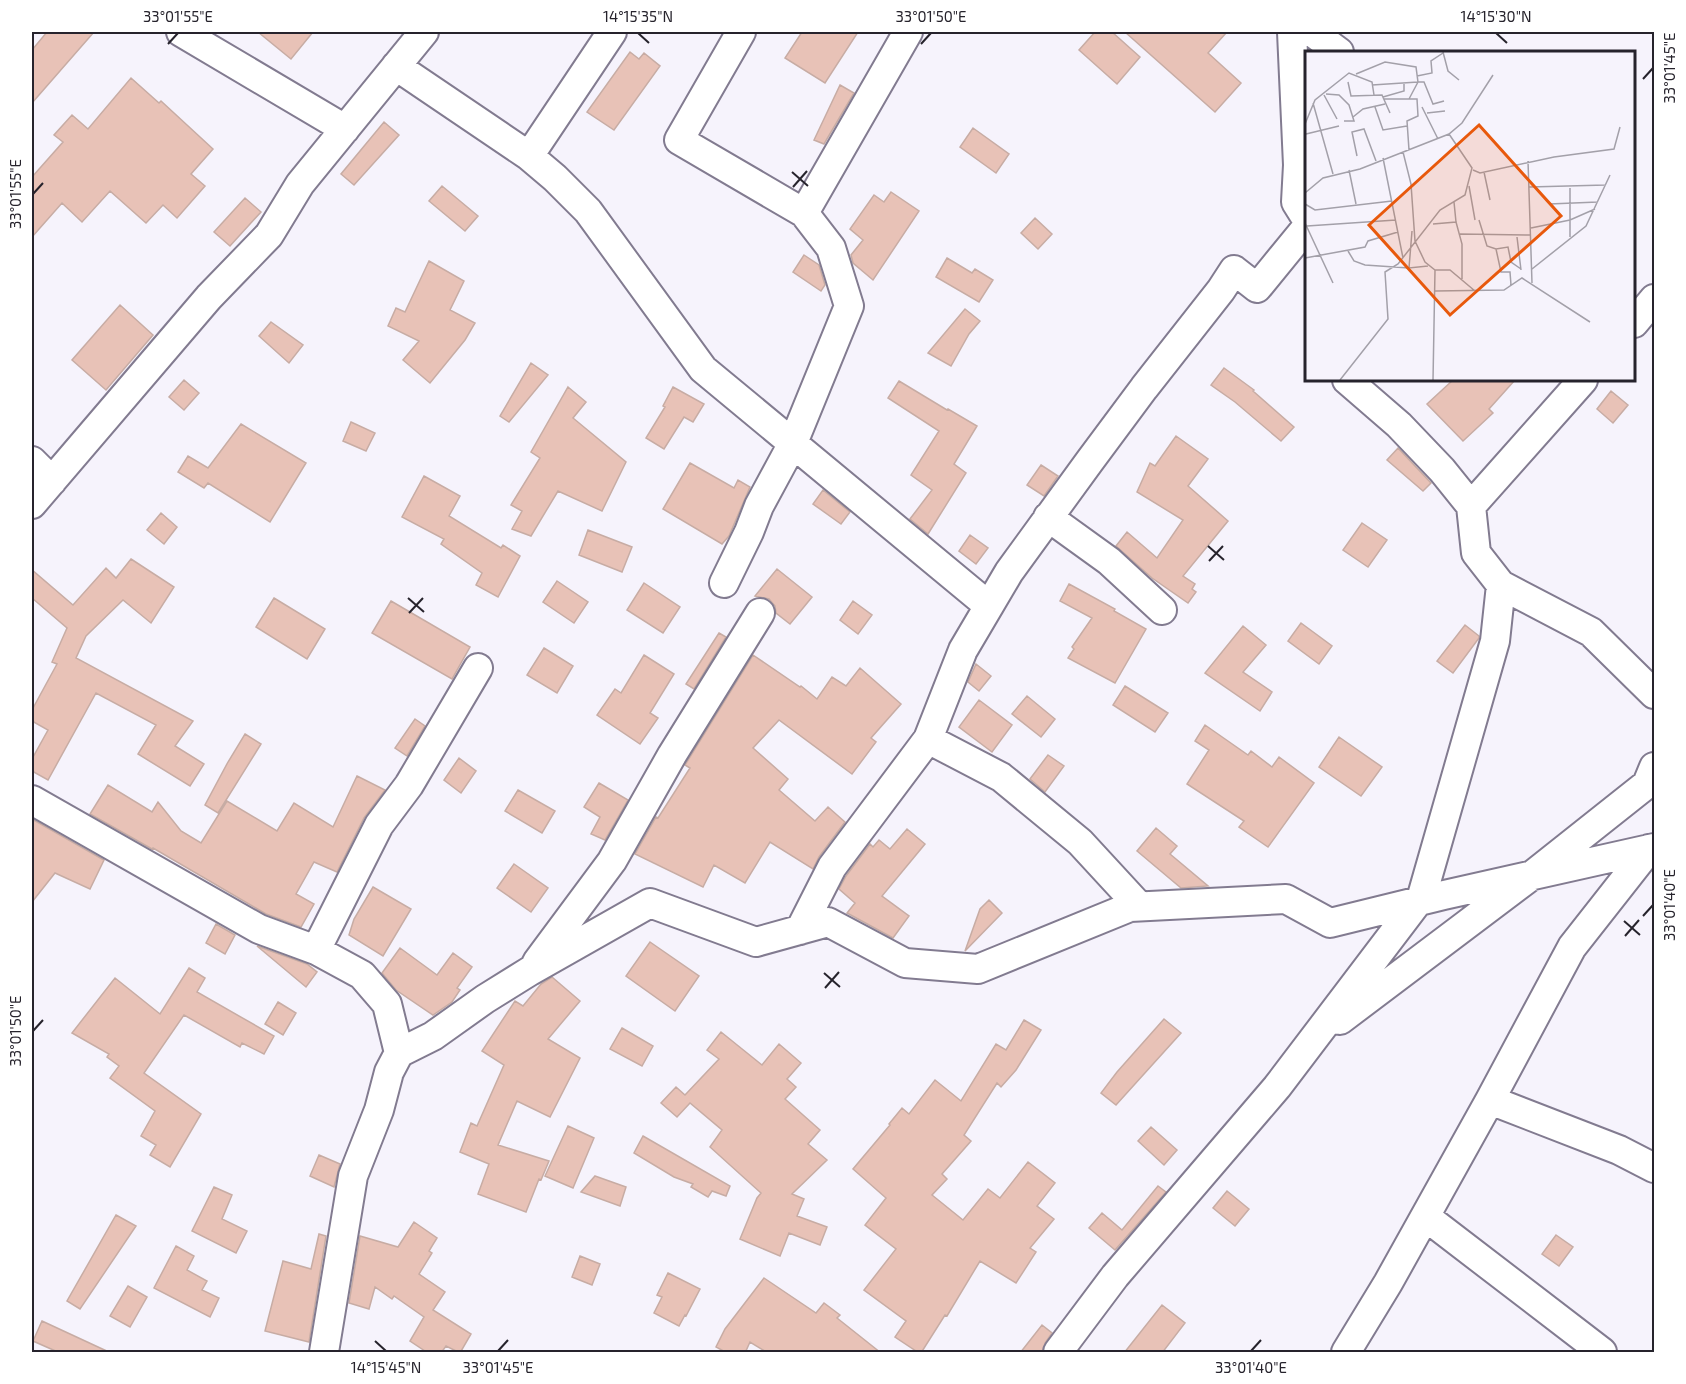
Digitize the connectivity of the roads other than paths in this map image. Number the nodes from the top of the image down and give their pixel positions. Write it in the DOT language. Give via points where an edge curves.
graph roads {
  1 [pos="182,32"];
  2 [pos="424,32"];
  3 [pos="612,32"];
  4 [pos="741,32"];
  5 [pos="908,32"];
  6 [pos="1292,32"];
  7 [pos="1312,32"];
  8 [pos="1338,51"];
  9 [pos="396,66"];
  10 [pos="345,129"];
  11 [pos="529,156"];
  12 [pos="804,213"];
  13 [pos="1305,216"];
  14 [pos="1305,229"];
  15 [pos="1654,299"];
  16 [pos="1635,322"];
  17 [pos="1348,381"];
  18 [pos="1582,381"];
  19 [pos="793,443"];
  20 [pos="32,461"];
  21 [pos="52,481"];
  22 [pos="32,504"];
  23 [pos="1471,506"];
  24 [pos="1048,517"];
  25 [pos="724,583"];
  26 [pos="1500,585"];
  27 [pos="989,606"];
  28 [pos="1162,610"];
  29 [pos="760,613"];
  30 [pos="478,668"];
  31 [pos="1654,694"];
  32 [pos="928,739"];
  33 [pos="1654,767"];
  34 [pos="32,801"];
  35 [pos="1652,848"];
  36 [pos="1531,876"];
  37 [pos="1418,901"];
  38 [pos="1139,906"];
  39 [pos="800,930"];
  40 [pos="316,950"];
  41 [pos="530,971"];
  42 [pos="1312,1040"];
  43 [pos="399,1053"];
  44 [pos="1490,1100"];
  45 [pos="1654,1168"];
  46 [pos="1425,1217"];
  47 [pos="324,1353"];
  48 [pos="1058,1353"];
  49 [pos="1346,1353"];
  50 [pos="1602,1353"];
  1 -- 10 [label="street"];
  2 -- 9 [label="street"];
  3 -- 11 [label="street"];
  4 -- 12 [label="street" via="679,140"];
  5 -- 12 [label="street"];
  6 -- 13 [label="street" via="1296,202"];
  7 -- 8 [label="street"];
  9 -- 10 [label="street"];
  9 -- 11 [label="street"];
  10 -- 21 [label="street" via="300,184 268,235 209,297"];
  11 -- 19 [label="street" via="588,211 703,369"];
  12 -- 19 [label="street" via="831,248 849,306"];
  14 -- 24 [label="street" via="1257,288 1234,270"];
  15 -- 16 [label="street"];
  17 -- 23 [label="street" via="1399,425"];
  18 -- 23 [label="street"];
  19 -- 25 [label="street"];
  19 -- 27 [label="street"];
  20 -- 21 [label="street"];
  21 -- 22 [label="street"];
  23 -- 26 [label="street" via="1476,553"];
  24 -- 27 [label="street"];
  24 -- 28 [label="street" via="1109,561"];
  26 -- 31 [label="street" via="1591,632"];
  26 -- 37 [label="street" via="1495,641"];
  27 -- 32 [label="street" via="963,650"];
  29 -- 41 [label="street" via="612,861"];
  30 -- 40 [label="street" via="409,785 379,825"];
  32 -- 38 [label="street" via="1001,777 1080,842"];
  32 -- 39 [label="street" via="832,867"];
  33 -- 36 [label="street" via="1647,783"];
  34 -- 40 [label="street" via="259,929"];
  35 -- 36 [label="street"];
  35 -- 44 [label="street" via="1572,947"];
  36 -- 37 [label="street"];
  36 -- 42 [label="street"];
  37 -- 38 [label="street" via="1330,923 1286,899"];
  37 -- 42 [label="street"];
  38 -- 39 [label="street" via="978,969 905,963 828,922"];
  39 -- 41 [label="street" via="756,942 650,903"];
  40 -- 43 [label="street" via="362,975 387,1004"];
  41 -- 43 [label="street" via="433,1036"];
  42 -- 48 [label="street" via="1277,1087 1115,1276"];
  43 -- 47 [label="street" via="353,1176"];
  44 -- 45 [label="street" via="1619,1150"];
  44 -- 46 [label="street"];
  46 -- 49 [label="street"];
  46 -- 50 [label="street"];
}
